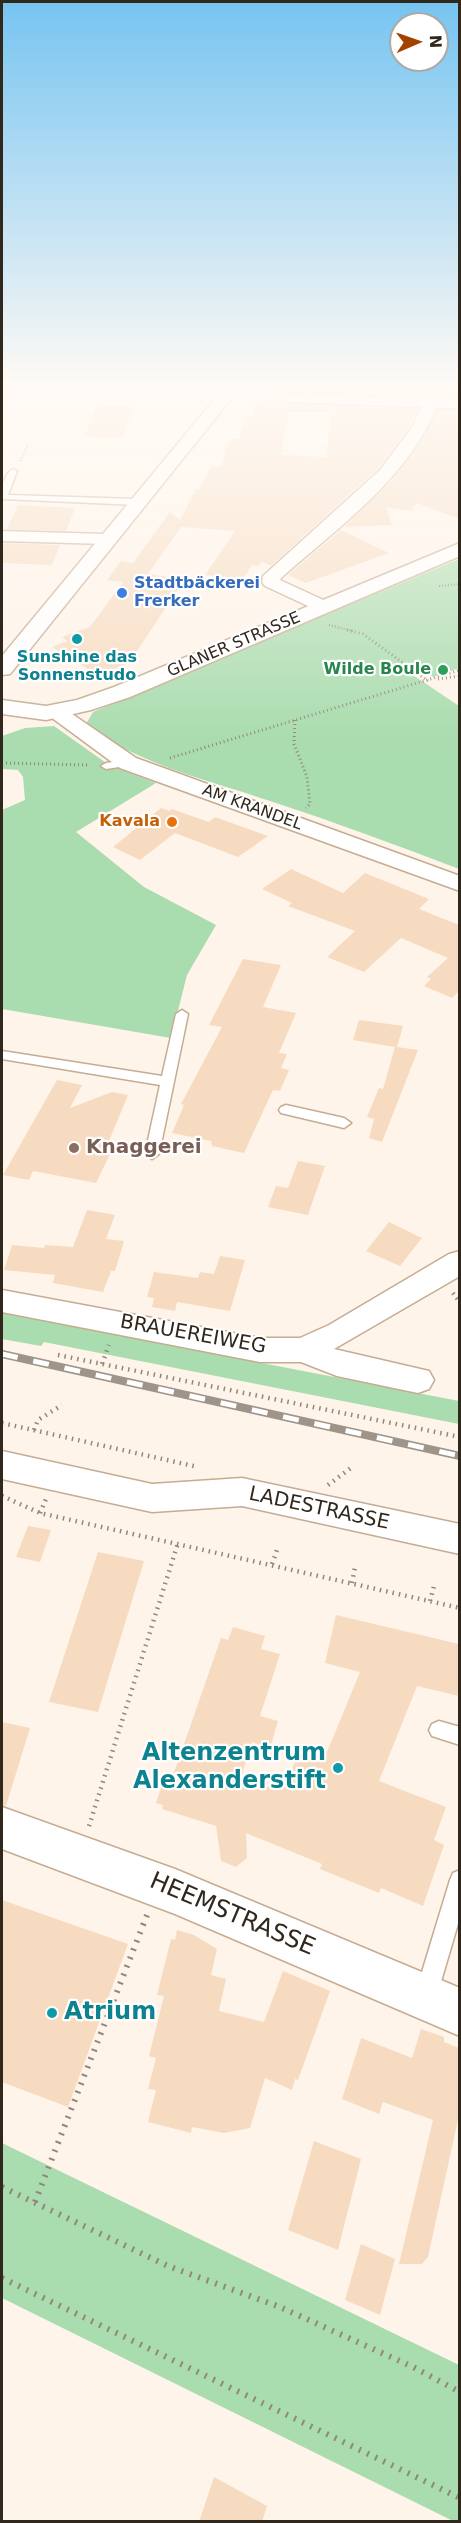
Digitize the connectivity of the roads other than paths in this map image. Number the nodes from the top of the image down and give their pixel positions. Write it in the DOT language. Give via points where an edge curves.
graph roads {
  1 [pos="133,507"];
  2 [pos="350,507"];
  3 [pos="2,536"];
  4 [pos="106,539"];
  5 [pos="459,549"];
  6 [pos="315,610"];
  7 [pos="2,669"];
  8 [pos="2,707"];
  9 [pos="51,712"];
  10 [pos="2,727"];
  11 [pos="459,884"];
  12 [pos="182,1014"];
  13 [pos="2,1055"];
  14 [pos="169,1082"];
  15 [pos="286,1110"];
  16 [pos="344,1123"];
  17 [pos="152,1154"];
  18 [pos="459,1262"];
  19 [pos="2,1301"];
  20 [pos="304,1350"];
  21 [pos="418,1380"];
  22 [pos="2,1465"];
  23 [pos="459,1539"];
  24 [pos="439,1730"];
  25 [pos="459,1737"];
  26 [pos="2,1828"];
  27 [pos="459,1880"];
  28 [pos="442,2004"];
  1 -- 4 [label="street"];
  2 -- 6 [label="street" via="272,576 271,582"];
  3 -- 4 [label="street"];
  4 -- 7 [label="street"];
  5 -- 6 [label="street, GLANER STRASSE"];
  6 -- 9 [label="street, GLANER STRASSE" via="122,692"];
  8 -- 9 [label="street, GLANER STRASSE"];
  9 -- 10 [label="street"];
  9 -- 11 [label="street, AM KRANDEL" via="117,765 294,823"];
  12 -- 14 [label="lane"];
  13 -- 14 [label="lane"];
  14 -- 17 [label="lane"];
  15 -- 16 [label="lane"];
  18 -- 20 [label="street"];
  19 -- 20 [label="street, BRAUEREIWEG" via="260,1350"];
  20 -- 21 [label="street, BRAUEREIWEG" via="337,1364"];
  22 -- 23 [label="street, LADESTRASSE" via="152,1498 242,1492"];
  24 -- 25 [label="lane"];
  26 -- 28 [label="street, HEEMSTRASSE" via="159,1884"];
  27 -- 28 [label="lane"];
}
